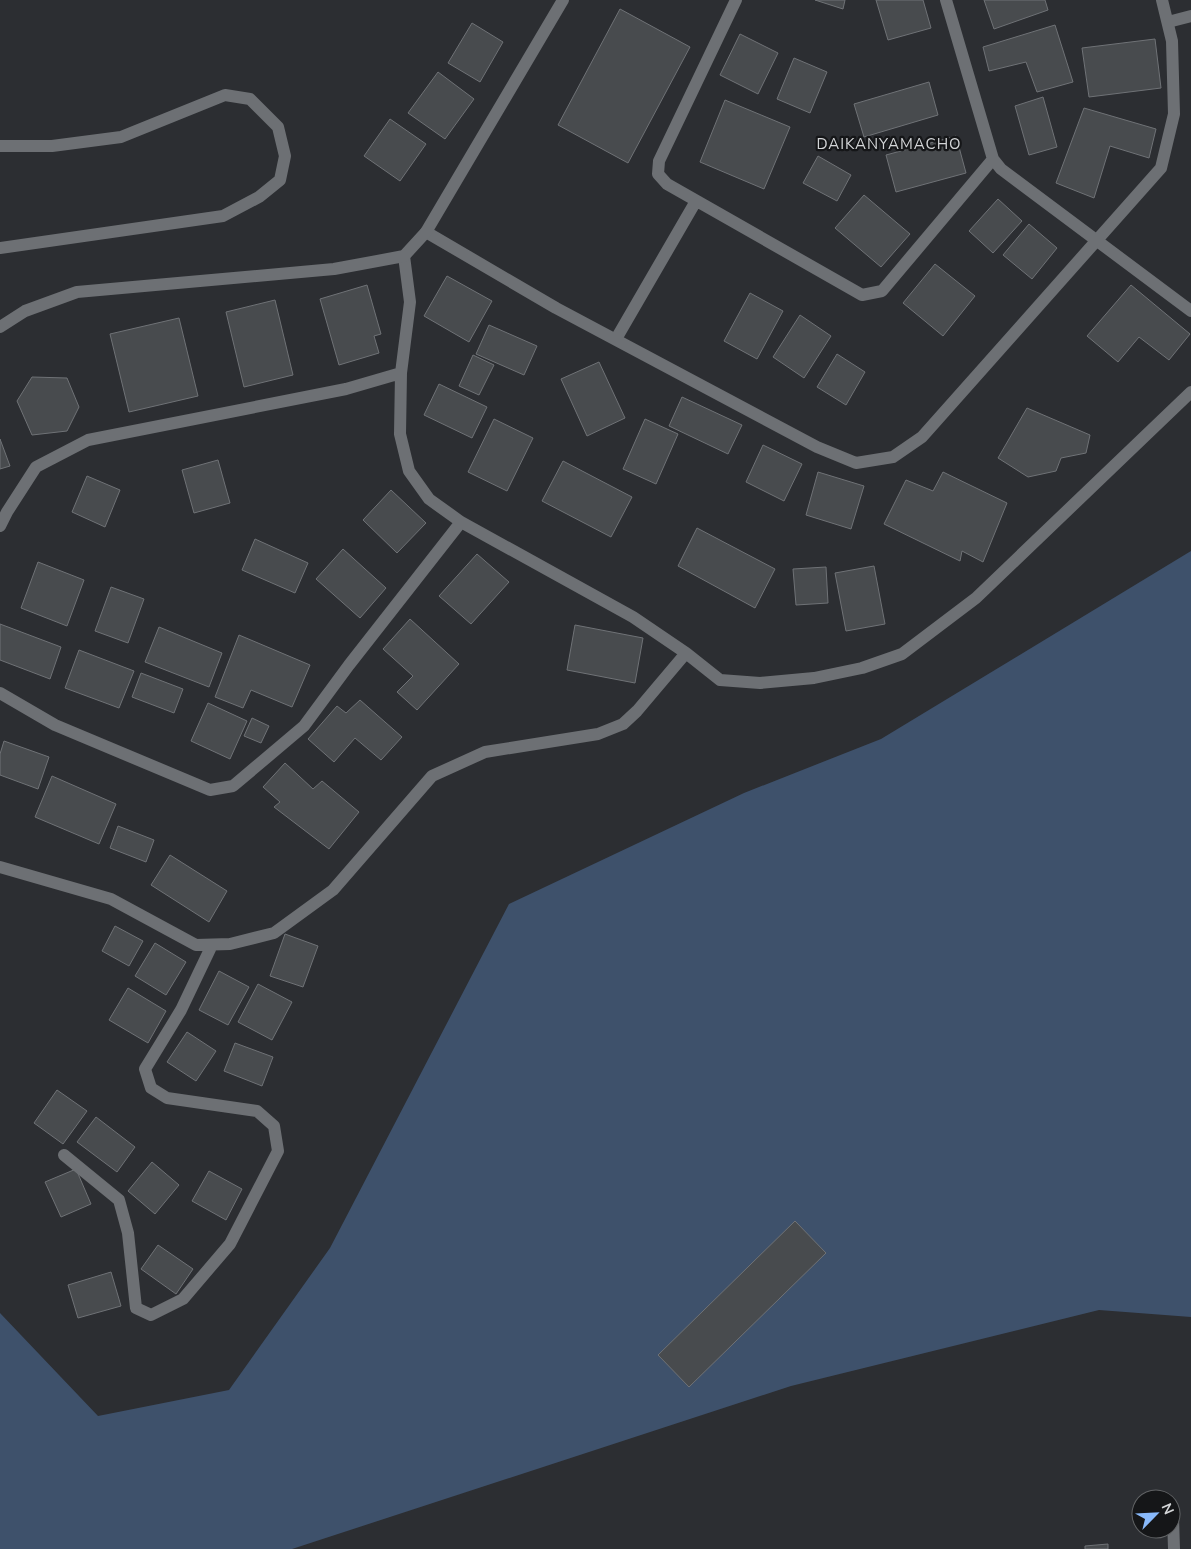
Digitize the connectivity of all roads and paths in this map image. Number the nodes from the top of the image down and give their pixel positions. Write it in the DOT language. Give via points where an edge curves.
graph roads {
  1 [pos="563,0"];
  2 [pos="736,0"];
  3 [pos="946,0"];
  4 [pos="1162,0"];
  5 [pos="1191,16"];
  6 [pos="1168,22"];
  7 [pos="0,146"];
  8 [pos="993,159"];
  9 [pos="696,201"];
  10 [pos="426,232"];
  11 [pos="1096,241"];
  12 [pos="0,248"];
  13 [pos="404,256"];
  14 [pos="1191,311"];
  15 [pos="0,327"];
  16 [pos="616,340"];
  17 [pos="402,373"];
  18 [pos="1191,392"];
  19 [pos="461,522"];
  20 [pos="0,526"];
  21 [pos="686,653"];
  22 [pos="0,693"];
  23 [pos="0,867"];
  24 [pos="212,945"];
  25 [pos="64,1155"];
  1 -- 10 [label="street"];
  2 -- 9 [label="street" via="659,161 658,174"];
  3 -- 8 [label="street"];
  4 -- 6 [label="street"];
  5 -- 6 [label="street"];
  6 -- 11 [label="street" via="1172,41 1174,114 1161,168"];
  7 -- 12 [label="street" via="52,146 121,137 225,95 250,99 278,126 285,156 280,180 259,197 223,216"];
  8 -- 9 [label="street" via="882,291 862,295"];
  8 -- 11 [label="street"];
  9 -- 16 [label="street"];
  10 -- 13 [label="street"];
  10 -- 16 [label="street"];
  11 -- 14 [label="street"];
  11 -- 16 [label="street" via="922,437 893,457 856,463 817,447"];
  13 -- 15 [label="street" via="334,269 77,292 25,311"];
  13 -- 17 [label="street" via="410,302"];
  17 -- 19 [label="street" via="400,434 409,471 429,499"];
  17 -- 20 [label="street" via="346,389 88,440 36,467"];
  18 -- 21 [label="street" via="976,598 902,654 862,668 814,678 760,683 720,680"];
  19 -- 21 [label="street" via="633,617"];
  19 -- 22 [label="street" via="304,726 233,786 210,790 55,725"];
  21 -- 24 [label="street" via="623,724 598,734 485,752 432,776 333,890 274,933"];
  23 -- 24 [label="street" via="111,899 196,945"];
  24 -- 25 [label="street" via="181,1010 145,1069 151,1088 167,1098 257,1111 274,1126 278,1151 230,1244 184,1299 151,1315 136,1308 128,1233 119,1200"];
}
